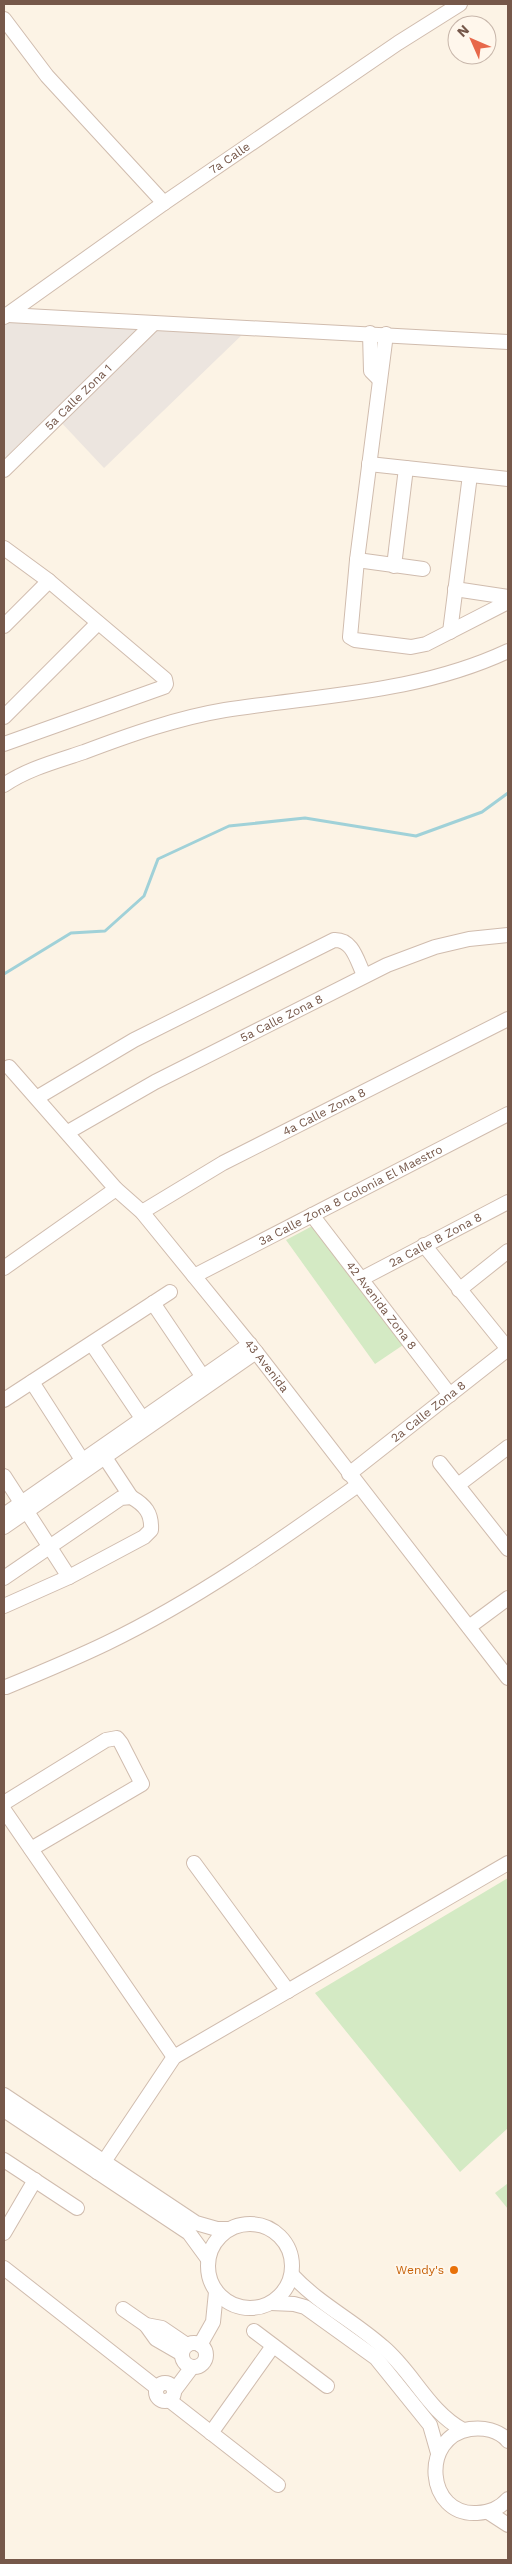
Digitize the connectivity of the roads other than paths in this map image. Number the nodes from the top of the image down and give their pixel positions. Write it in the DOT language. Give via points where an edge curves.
graph roads {
  1 [pos="460,4"];
  2 [pos="4,18"];
  3 [pos="164,203"];
  4 [pos="6,316"];
  5 [pos="153,324"];
  6 [pos="370,333"];
  7 [pos="386,334"];
  8 [pos="508,342"];
  9 [pos="380,380"];
  10 [pos="369,464"];
  11 [pos="406,468"];
  12 [pos="4,470"];
  13 [pos="470,475"];
  14 [pos="508,479"];
  15 [pos="4,548"];
  16 [pos="357,560"];
  17 [pos="394,566"];
  18 [pos="423,569"];
  19 [pos="49,581"];
  20 [pos="455,589"];
  21 [pos="508,597"];
  22 [pos="508,602"];
  23 [pos="98,623"];
  24 [pos="4,626"];
  25 [pos="450,632"];
  26 [pos="508,651"];
  27 [pos="4,717"];
  28 [pos="4,744"];
  29 [pos="4,785"];
  30 [pos="508,935"];
  31 [pos="364,975"];
  32 [pos="508,1019"];
  33 [pos="9,1067"];
  34 [pos="38,1097"];
  35 [pos="508,1114"];
  36 [pos="68,1132"];
  37 [pos="116,1189"];
  38 [pos="508,1202"];
  39 [pos="142,1212"];
  40 [pos="312,1215"];
  41 [pos="424,1245"];
  42 [pos="508,1251"];
  43 [pos="4,1268"];
  44 [pos="194,1276"];
  45 [pos="361,1279"];
  46 [pos="459,1290"];
  47 [pos="170,1292"];
  48 [pos="153,1303"];
  49 [pos="92,1344"];
  50 [pos="253,1348"];
  51 [pos="508,1349"];
  52 [pos="206,1381"];
  53 [pos="32,1382"];
  54 [pos="450,1395"];
  55 [pos="4,1400"];
  56 [pos="144,1422"];
  57 [pos="508,1447"];
  58 [pos="104,1456"];
  59 [pos="440,1463"];
  60 [pos="85,1464"];
  61 [pos="4,1476"];
  62 [pos="354,1480"];
  63 [pos="458,1485"];
  64 [pos="131,1498"];
  65 [pos="23,1506"];
  66 [pos="4,1515"];
  67 [pos="4,1527"];
  68 [pos="50,1547"];
  69 [pos="508,1549"];
  70 [pos="69,1577"];
  71 [pos="4,1578"];
  72 [pos="508,1598"];
  73 [pos="4,1606"];
  74 [pos="469,1627"];
  75 [pos="508,1678"];
  76 [pos="6,1687"];
  77 [pos="4,1803"];
  78 [pos="4,1810"];
  79 [pos="31,1849"];
  80 [pos="508,1862"];
  81 [pos="194,1863"];
  82 [pos="288,1991"];
  83 [pos="174,2057"];
  84 [pos="4,2095"];
  85 [pos="4,2110"];
  86 [pos="4,2160"];
  87 [pos="100,2166"];
  88 [pos="35,2180"];
  89 [pos="77,2208"];
  90 [pos="228,2229"];
  91 [pos="4,2233"];
  92 [pos="208,2260"];
  93 [pos="4,2268"];
  94 [pos="292,2275"];
  95 [pos="216,2292"];
  96 [pos="271,2304"];
  97 [pos="239,2308"];
  98 [pos="122,2309"];
  99 [pos="213,2322"];
  100 [pos="254,2332"];
  101 [pos="273,2346"];
  102 [pos="189,2355"];
  103 [pos="327,2386"];
  104 [pos="167,2390"];
  105 [pos="463,2430"];
  106 [pos="211,2433"];
  107 [pos="508,2441"];
  108 [pos="438,2453"];
  109 [pos="278,2484"];
  110 [pos="508,2500"];
  111 [pos="488,2512"];
  112 [pos="508,2525"];
  1 -- 3 [label="street, 7a Calle"];
  2 -- 3 [label="street" via="47,76"];
  3 -- 4 [label="street, 7a Calle"];
  4 -- 5 [label="street"];
  5 -- 6 [label="street"];
  5 -- 12 [label="street, 5a Calle Zona 1"];
  6 -- 7 [label="street"];
  6 -- 9 [label="street" via="371,371"];
  7 -- 8 [label="street"];
  7 -- 9 [label="street"];
  9 -- 10 [label="street"];
  10 -- 11 [label="street"];
  10 -- 16 [label="street"];
  11 -- 13 [label="street"];
  11 -- 17 [label="street"];
  13 -- 14 [label="street"];
  13 -- 20 [label="street"];
  15 -- 19 [label="street"];
  16 -- 17 [label="street"];
  16 -- 25 [label="street" via="350,637 411,647 426,644"];
  17 -- 18 [label="street"];
  19 -- 23 [label="street"];
  19 -- 24 [label="street"];
  20 -- 21 [label="street"];
  20 -- 25 [label="street"];
  22 -- 25 [label="street"];
  23 -- 27 [label="street"];
  23 -- 28 [label="street" via="166,679 166,684"];
  26 -- 29 [label="street" via="465,670 384,689 196,716 114,741 34,770"];
  30 -- 31 [label="street, 5a Calle Zona 8" via="435,946"];
  31 -- 34 [label="street" via="352,948 343,941 334,940 134,1040"];
  31 -- 36 [label="street, 5a Calle Zona 8" via="155,1082"];
  32 -- 39 [label="street, 4a Calle Zona 8" via="223,1163"];
  33 -- 34 [label="street, 43 Avenida"];
  34 -- 36 [label="street, 43 Avenida"];
  35 -- 40 [label="street, 3a Calle Zona 8 Colonia El Maestro"];
  36 -- 37 [label="street, 43 Avenida"];
  37 -- 39 [label="street, 43 Avenida"];
  37 -- 43 [label="street"];
  38 -- 41 [label="street, 2a Calle B Zona 8"];
  39 -- 44 [label="street, 43 Avenida"];
  40 -- 44 [label="street, 3a Calle Zona 8 Colonia El Maestro"];
  40 -- 45 [label="street, 42 Avenida Zona 8"];
  41 -- 45 [label="street, 2a Calle B Zona 8"];
  41 -- 46 [label="street"];
  42 -- 46 [label="street"];
  44 -- 50 [label="street, 43 Avenida"];
  45 -- 54 [label="street, 42 Avenida Zona 8"];
  46 -- 51 [label="street"];
  47 -- 48 [label="street"];
  48 -- 49 [label="street"];
  48 -- 52 [label="street"];
  49 -- 53 [label="street"];
  49 -- 56 [label="street"];
  50 -- 52 [label="street"];
  50 -- 62 [label="street, 43 Avenida"];
  51 -- 54 [label="street, 2a Calle Zona 8"];
  52 -- 56 [label="street"];
  53 -- 55 [label="street"];
  53 -- 60 [label="street"];
  54 -- 62 [label="street, 2a Calle Zona 8"];
  56 -- 58 [label="street"];
  56 -- 60 [label="street"];
  57 -- 63 [label="street"];
  58 -- 60 [label="street"];
  58 -- 64 [label="street"];
  59 -- 63 [label="street"];
  60 -- 65 [label="street"];
  61 -- 65 [label="street"];
  62 -- 74 [label="street, 43 Avenida"];
  62 -- 76 [label="street, 2a Calle Zona 8" via="250,1559 156,1617 108,1643"];
  63 -- 69 [label="street"];
  64 -- 68 [label="street" via="121,1498"];
  64 -- 70 [label="street" via="149,1512 151,1530 144,1537"];
  65 -- 66 [label="street"];
  65 -- 67 [label="street"];
  65 -- 68 [label="street"];
  68 -- 70 [label="street"];
  68 -- 71 [label="street"];
  70 -- 73 [label="street"];
  72 -- 74 [label="street"];
  74 -- 75 [label="street, 43 Avenida"];
  77 -- 79 [label="street" via="106,1740 117,1738 121,1744 142,1784"];
  78 -- 79 [label="street"];
  79 -- 83 [label="street"];
  80 -- 82 [label="street"];
  81 -- 82 [label="street"];
  82 -- 83 [label="street"];
  83 -- 87 [label="street"];
  84 -- 87 [label="street"];
  85 -- 87 [label="street"];
  86 -- 88 [label="street"];
  87 -- 90 [label="street" via="196,2223"];
  87 -- 92 [label="street" via="189,2233"];
  88 -- 89 [label="street"];
  88 -- 91 [label="street"];
  90 -- 92 [label="street" via="215,2242"];
  90 -- 94 [label="street" via="260,2224 276,2231 287,2243 293,2259"];
  92 -- 95 [label="street" via="208,2276"];
  93 -- 104 [label="street"];
  94 -- 96 [label="street" via="285,2292"];
  94 -- 105 [label="street" via="306,2290 385,2348 440,2414"];
  95 -- 97 [label="street"];
  95 -- 99 [label="street"];
  96 -- 97 [label="street" via="256,2309"];
  96 -- 108 [label="street" via="294,2304 305,2308 376,2358 430,2425"];
  97 -- 99 [label="street"];
  98 -- 102 [label="street" via="146,2325 156,2339"];
  99 -- 102 [label="street"];
  100 -- 101 [label="street"];
  101 -- 103 [label="street"];
  101 -- 106 [label="street"];
  102 -- 104 [label="street"];
  104 -- 106 [label="street"];
  105 -- 107 [label="street" via="493,2430"];
  105 -- 108 [label="street" via="444,2443"];
  106 -- 109 [label="street"];
  108 -- 111 [label="street" via="434,2477 444,2499 470,2514"];
  110 -- 111 [label="street"];
  111 -- 112 [label="street"];
}
